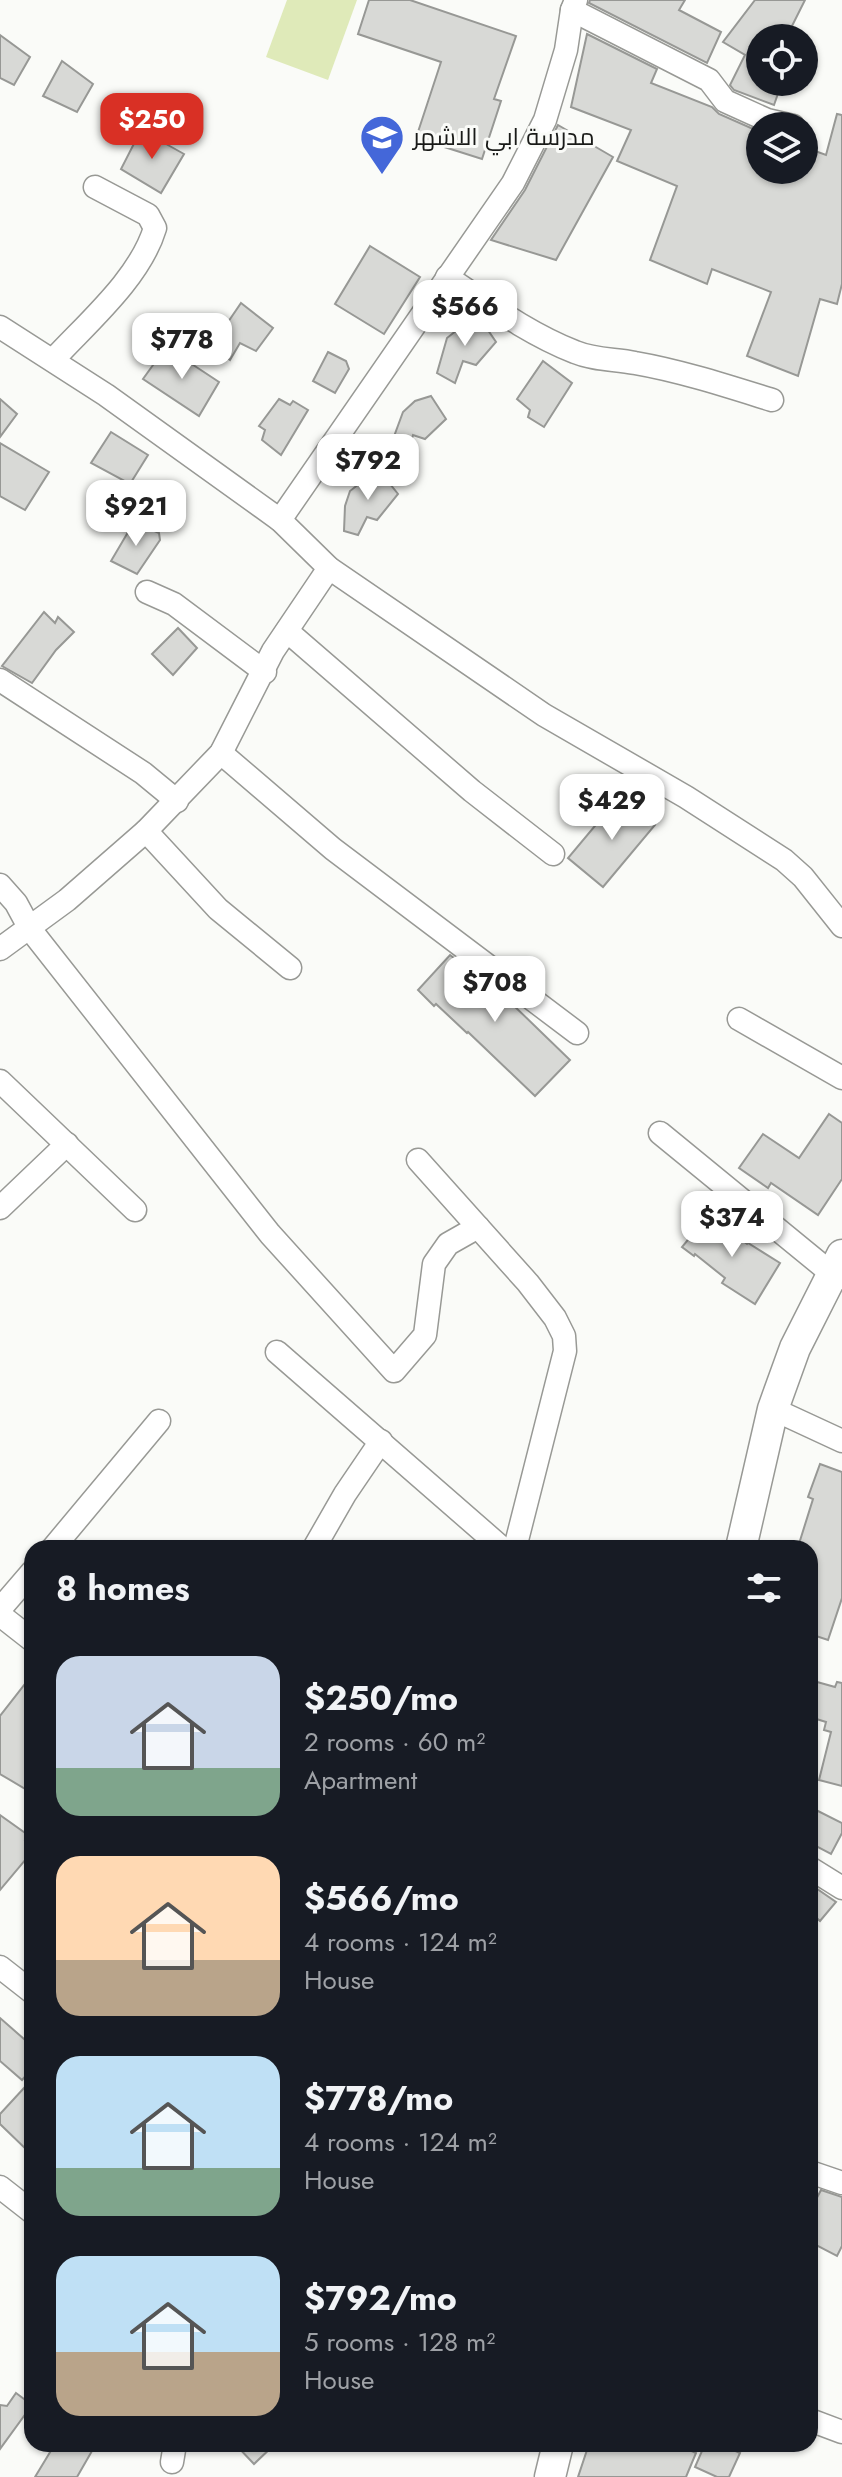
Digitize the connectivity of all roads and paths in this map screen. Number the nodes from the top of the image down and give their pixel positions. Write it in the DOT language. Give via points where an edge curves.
graph roads {
  1 [pos="574,5"];
  2 [pos="749,112"];
  3 [pos="95,187"];
  4 [pos="447,277"];
  5 [pos="0,327"];
  6 [pos="53,360"];
  7 [pos="772,400"];
  8 [pos="280,520"];
  9 [pos="329,568"];
  10 [pos="147,592"];
  11 [pos="287,631"];
  12 [pos="265,672"];
  13 [pos="0,680"];
  14 [pos="221,753"];
  15 [pos="177,801"];
  16 [pos="146,831"];
  17 [pos="553,854"];
  18 [pos="0,885"];
  19 [pos="842,926"];
  20 [pos="30,929"];
  21 [pos="0,949"];
  22 [pos="290,968"];
  23 [pos="739,1019"];
  24 [pos="577,1033"];
  25 [pos="842,1078"];
  26 [pos="0,1081"];
  27 [pos="660,1133"];
  28 [pos="67,1144"];
  29 [pos="418,1160"];
  30 [pos="0,1208"];
  31 [pos="135,1210"];
  32 [pos="478,1227"];
  33 [pos="838,1269"];
  34 [pos="277,1352"];
  35 [pos="773,1409"];
  36 [pos="159,1421"];
  37 [pos="381,1441"];
  38 [pos="842,1441"];
  39 [pos="60,1540"];
  40 [pos="319,1540"];
  41 [pos="493,1540"];
  42 [pos="517,1540"];
  43 [pos="743,1540"];
  44 [pos="24,1581"];
  45 [pos="0,1609"];
  46 [pos="0,1615"];
  47 [pos="24,1634"];
  48 [pos="818,1871"];
  49 [pos="841,1881"];
  50 [pos="0,1967"];
  51 [pos="24,1986"];
  52 [pos="818,2175"];
  53 [pos="842,2183"];
  54 [pos="0,2187"];
  55 [pos="24,2206"];
  56 [pos="818,2423"];
  57 [pos="842,2432"];
  58 [pos="556,2452"];
  59 [pos="550,2477"];
  1 -- 2 [label="street" via="709,80 725,101"];
  1 -- 4 [label="street" via="545,120 513,183"];
  3 -- 6 [label="street" via="148,215 153,237 113,297"];
  4 -- 7 [label="street" via="576,353 711,381"];
  4 -- 8 [label="street"];
  5 -- 6 [label="street"];
  6 -- 8 [label="street"];
  8 -- 9 [label="street"];
  9 -- 11 [label="street"];
  9 -- 19 [label="street" via="544,715 784,860"];
  10 -- 12 [label="street" via="184,611"];
  11 -- 12 [label="street"];
  11 -- 17 [label="street"];
  12 -- 14 [label="street"];
  13 -- 15 [label="street"];
  14 -- 15 [label="street"];
  14 -- 24 [label="street" via="333,849"];
  15 -- 16 [label="street"];
  16 -- 20 [label="street"];
  16 -- 22 [label="street" via="218,909"];
  18 -- 20 [label="street"];
  20 -- 21 [label="street"];
  20 -- 32 [label="street" via="270,1234 394,1371 425,1335 434,1264 448,1244"];
  23 -- 25 [label="street"];
  26 -- 28 [label="street"];
  27 -- 33 [label="street"];
  28 -- 30 [label="street"];
  28 -- 31 [label="street"];
  29 -- 32 [label="street"];
  32 -- 42 [label="street" via="528,1283 564,1336 565,1351"];
  33 -- 35 [label="main road" via="795,1348"];
  34 -- 37 [label="street"];
  35 -- 38 [label="street"];
  35 -- 43 [label="main road"];
  36 -- 39 [label="street"];
  37 -- 40 [label="street"];
  37 -- 41 [label="street"];
  44 -- 45 [label="street"];
  46 -- 47 [label="street"];
  48 -- 49 [label="street"];
  50 -- 51 [label="street"];
  52 -- 53 [label="street"];
  54 -- 55 [label="street"];
  56 -- 57 [label="street"];
  58 -- 59 [label="main road"];
}
